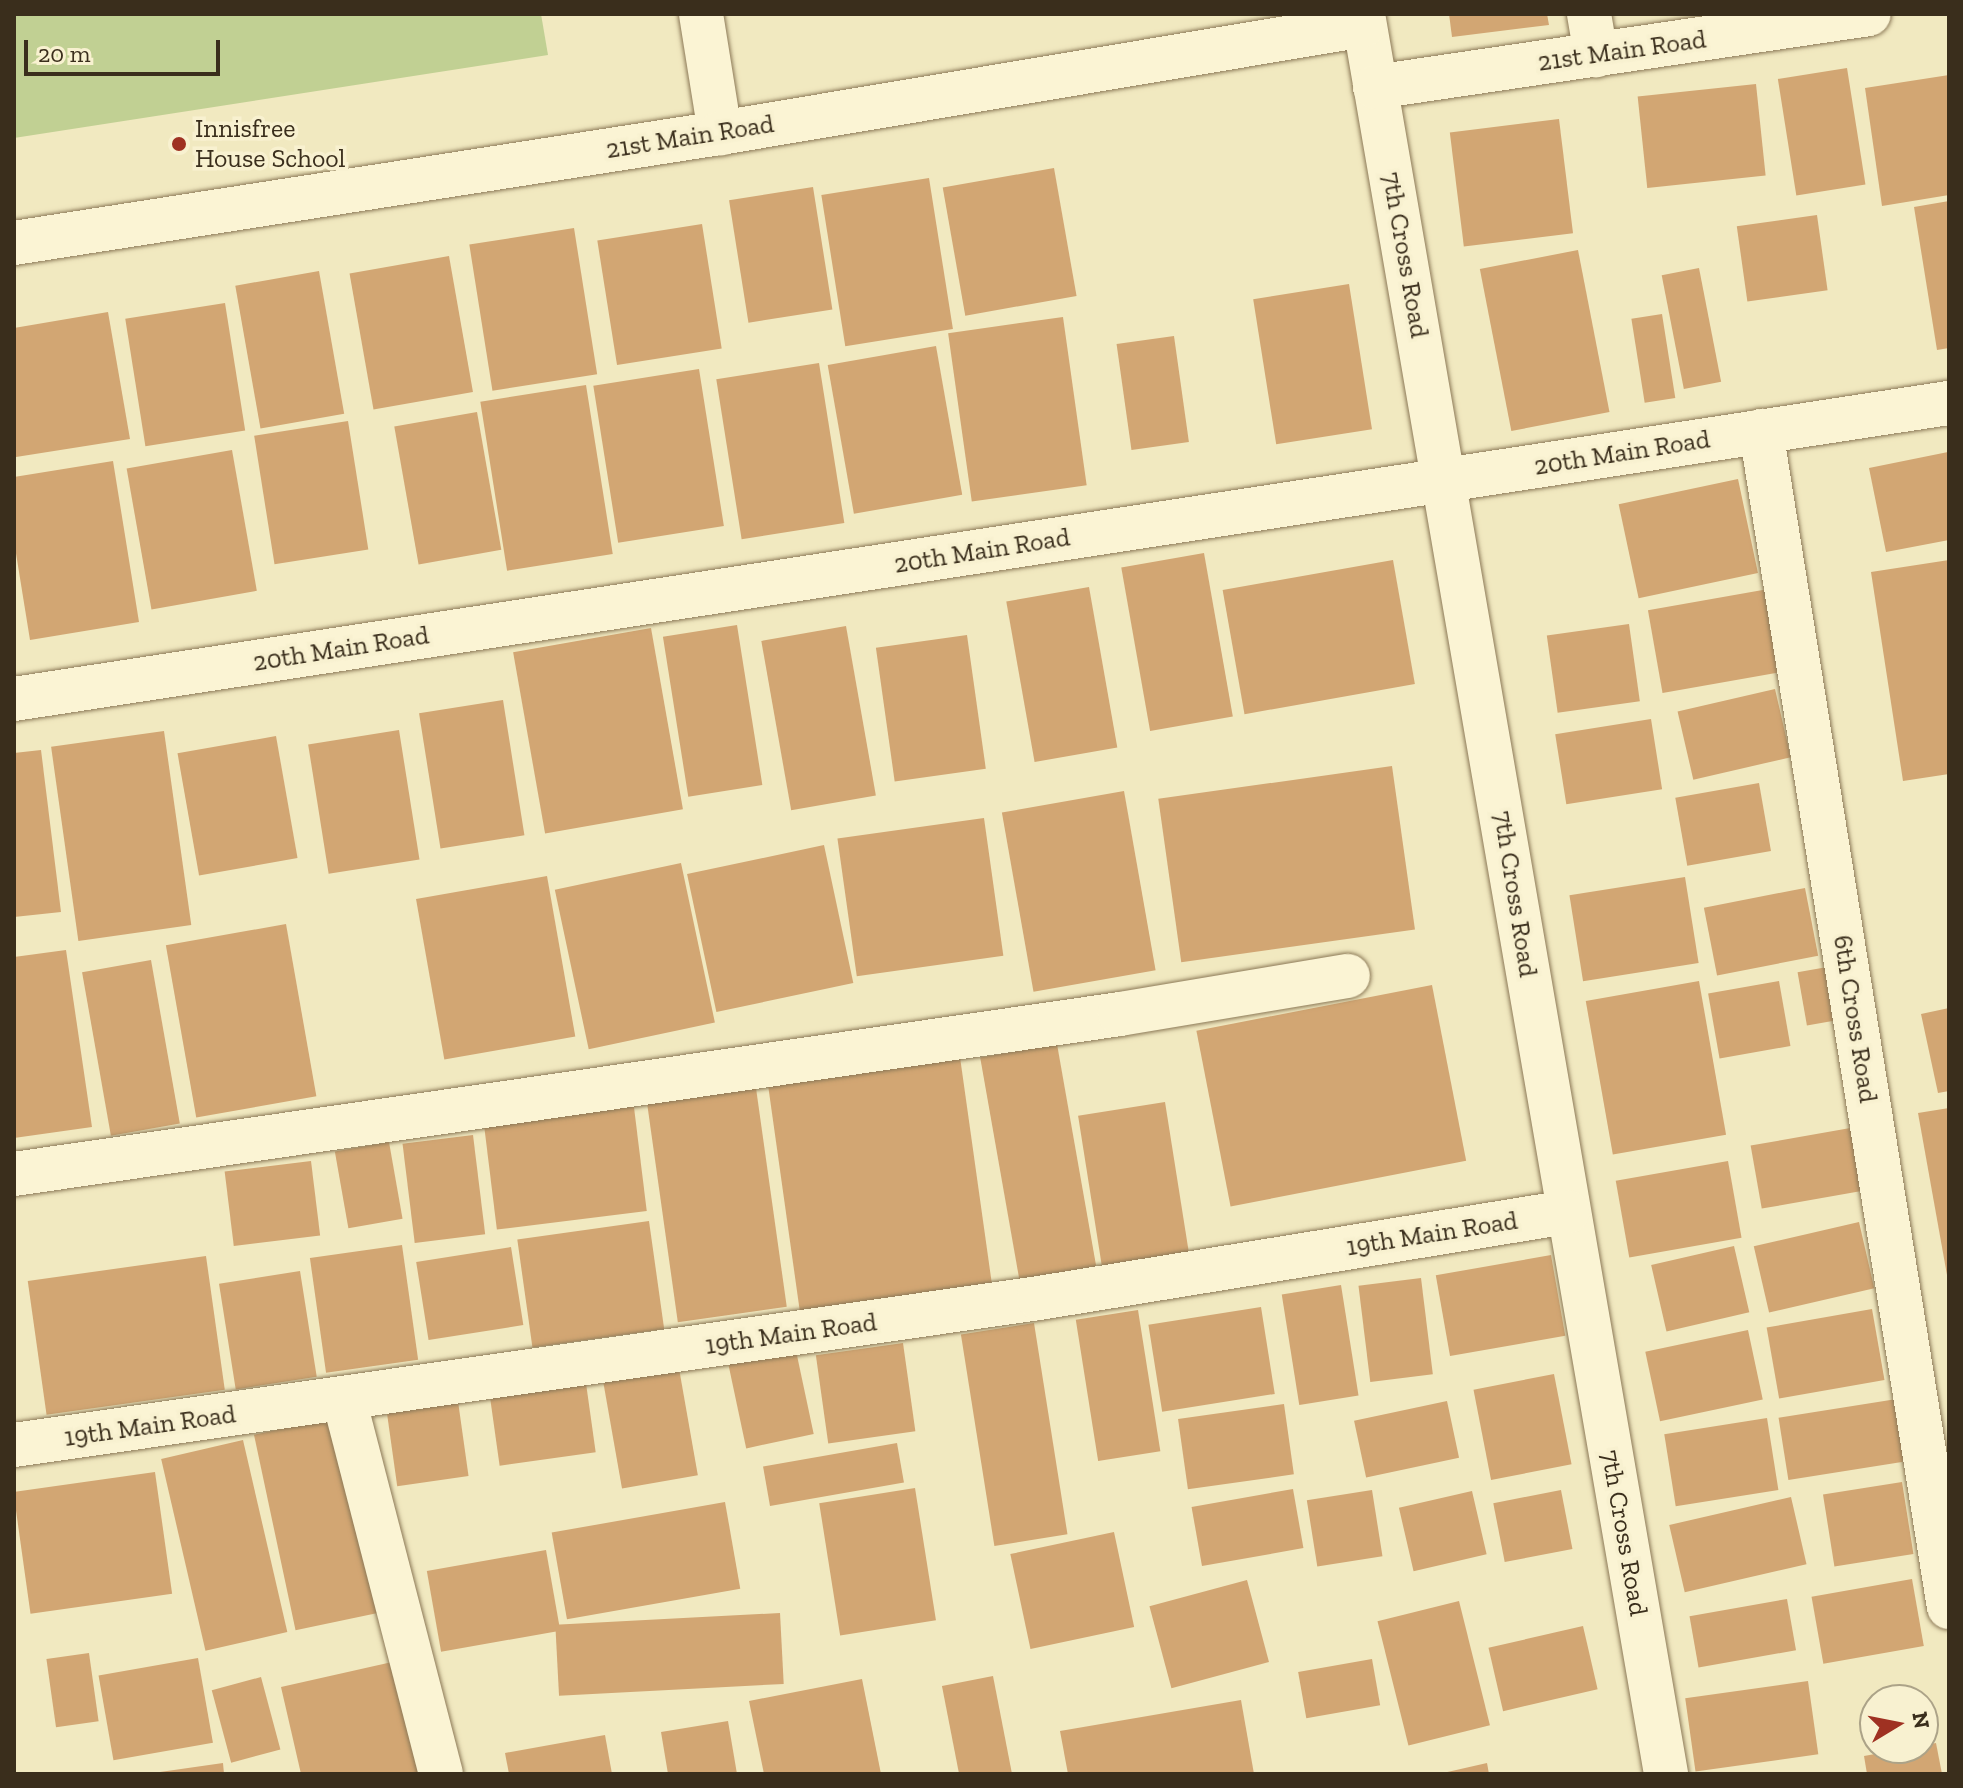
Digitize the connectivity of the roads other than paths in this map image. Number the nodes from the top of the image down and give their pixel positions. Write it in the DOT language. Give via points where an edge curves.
graph roads {
  1 [pos="701,14"];
  2 [pos="1869,14"];
  3 [pos="1364,19"];
  4 [pos="1592,35"];
  5 [pos="1375,87"];
  6 [pos="720,133"];
  7 [pos="14,243"];
  8 [pos="1949,403"];
  9 [pos="1761,431"];
  10 [pos="1444,481"];
  11 [pos="14,699"];
  12 [pos="1348,976"];
  13 [pos="14,1174"];
  14 [pos="1567,1212"];
  15 [pos="344,1399"];
  16 [pos="14,1445"];
  17 [pos="1949,1607"];
  18 [pos="441,1774"];
  19 [pos="1666,1774"];
  1 -- 6 [label="street"];
  2 -- 4 [label="street, 21st Main Road"];
  3 -- 5 [label="street, 7th Cross Road"];
  3 -- 6 [label="street, 21st Main Road"];
  4 -- 5 [label="street, 21st Main Road"];
  5 -- 10 [label="street, 7th Cross Road"];
  6 -- 7 [label="street, 21st Main Road"];
  8 -- 9 [label="street, 20th Main Road"];
  9 -- 10 [label="street, 20th Main Road"];
  9 -- 17 [label="street, 6th Cross Road"];
  10 -- 11 [label="street, 20th Main Road"];
  10 -- 14 [label="street, 7th Cross Road"];
  12 -- 13 [label="street" via="1120,1014"];
  14 -- 15 [label="street, 19th Main Road" via="1039,1298"];
  14 -- 19 [label="street, 7th Cross Road"];
  15 -- 16 [label="street, 19th Main Road"];
  15 -- 18 [label="street"];
}
